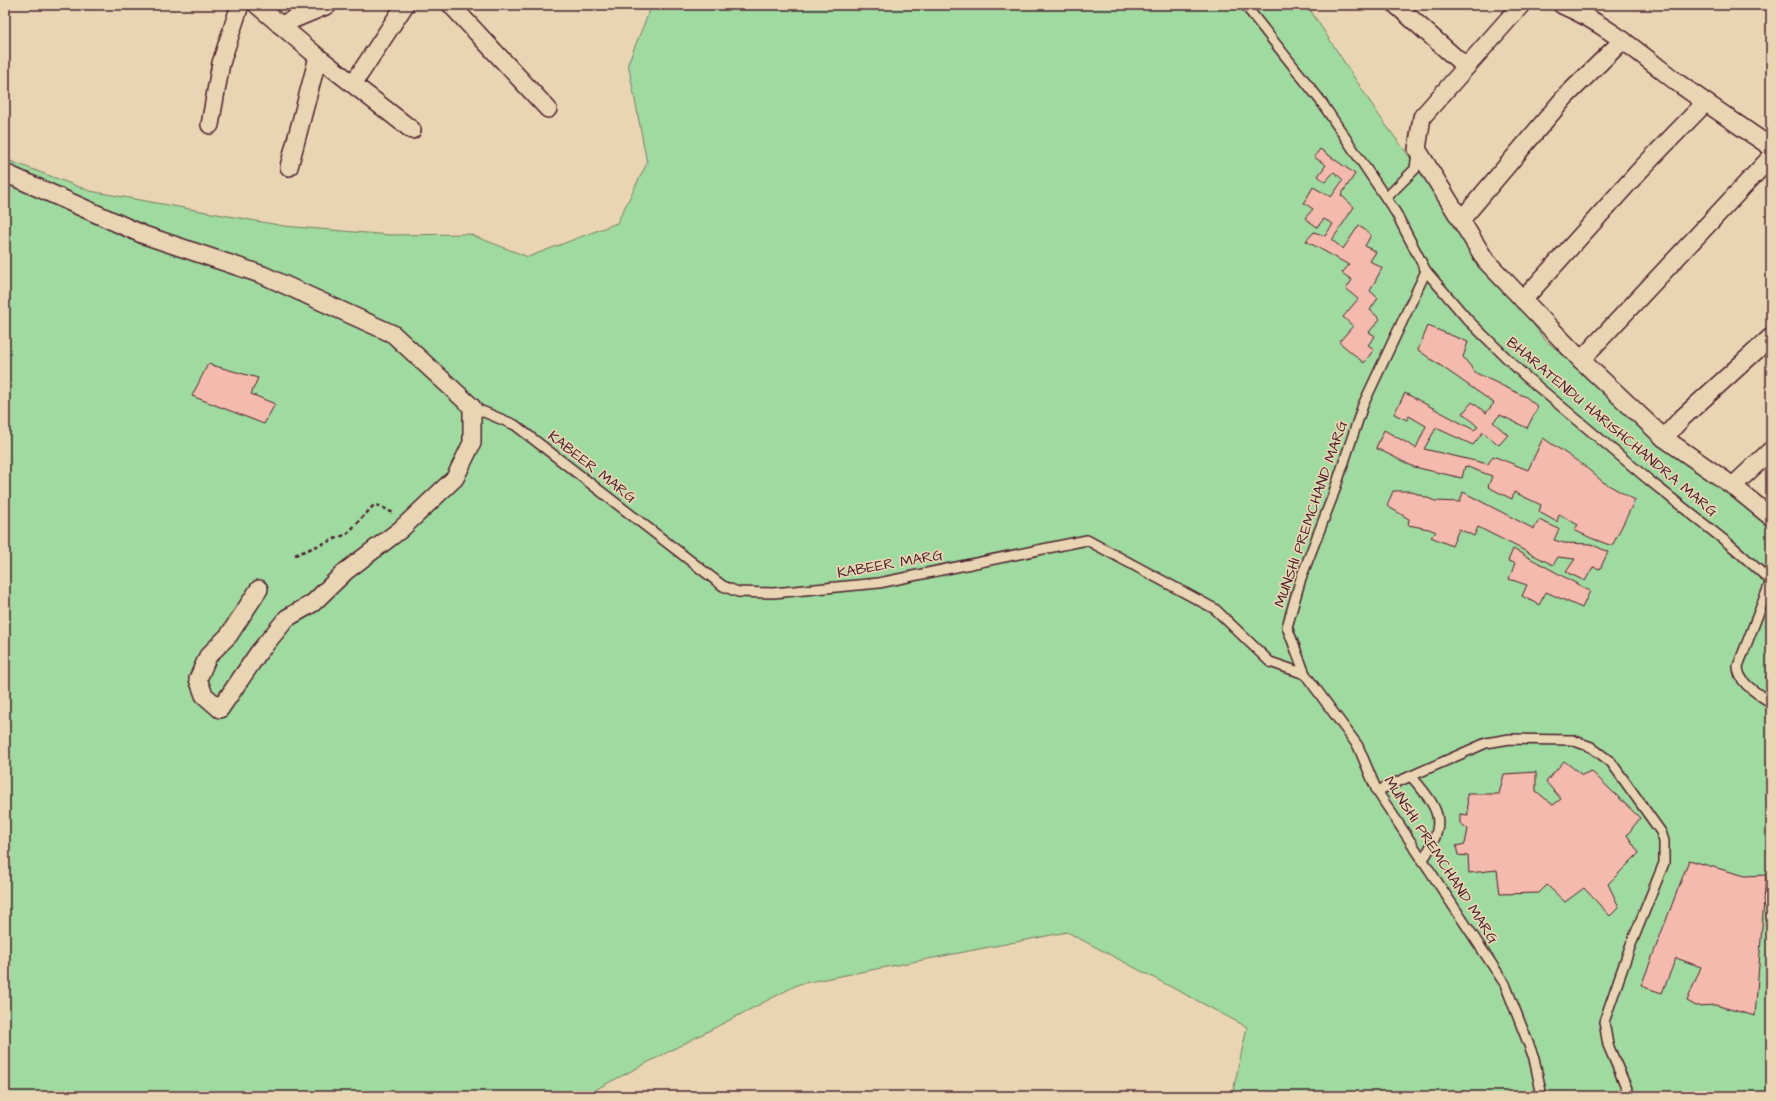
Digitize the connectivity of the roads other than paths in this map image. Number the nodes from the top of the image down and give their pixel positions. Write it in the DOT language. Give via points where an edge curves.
graph roads {
  1 [pos="240,5"];
  2 [pos="258,5"];
  3 [pos="328,5"];
  4 [pos="405,5"];
  5 [pos="451,5"];
  6 [pos="1245,5"];
  7 [pos="1396,5"];
  8 [pos="1521,5"];
  9 [pos="1562,5"];
  10 [pos="280,25"];
  11 [pos="1623,40"];
  12 [pos="318,57"];
  13 [pos="1466,67"];
  14 [pos="353,84"];
  15 [pos="1705,103"];
  16 [pos="548,109"];
  17 [pos="210,125"];
  18 [pos="412,130"];
  19 [pos="1771,147"];
  20 [pos="1417,149"];
  21 [pos="1771,157"];
  22 [pos="290,167"];
  23 [pos="5,172"];
  24 [pos="1386,198"];
  25 [pos="1461,220"];
  26 [pos="1426,271"];
  27 [pos="1523,300"];
  28 [pos="1771,337"];
  29 [pos="1581,360"];
  30 [pos="472,407"];
  31 [pos="1664,438"];
  32 [pos="1771,450"];
  33 [pos="1733,486"];
  34 [pos="1771,517"];
  35 [pos="1771,581"];
  36 [pos="259,589"];
  37 [pos="1305,674"];
  38 [pos="1771,703"];
  39 [pos="1411,776"];
  40 [pos="1377,791"];
  41 [pos="1422,861"];
  42 [pos="1542,1096"];
  43 [pos="1630,1096"];
  1 -- 17 [label="street" via="221,63"];
  2 -- 10 [label="street"];
  3 -- 10 [label="street"];
  4 -- 14 [label="street"];
  5 -- 16 [label="street"];
  6 -- 24 [label="lane, BHARATENDU HARISHCHANDRA MARG" via="1320,100"];
  7 -- 13 [label="street"];
  8 -- 13 [label="street"];
  9 -- 11 [label="street" via="1581,13"];
  10 -- 12 [label="street"];
  11 -- 15 [label="street"];
  11 -- 25 [label="street" via="1566,97"];
  12 -- 14 [label="street"];
  12 -- 22 [label="street"];
  13 -- 20 [label="street" via="1422,117"];
  14 -- 18 [label="street"];
  15 -- 19 [label="street"];
  15 -- 27 [label="street" via="1642,168"];
  20 -- 24 [label="lane" via="1415,169"];
  20 -- 25 [label="street"];
  21 -- 29 [label="street"];
  23 -- 30 [label="street" via="144,235 263,275 393,334"];
  24 -- 26 [label="lane, BHARATENDU HARISHCHANDRA MARG"];
  25 -- 27 [label="street" via="1486,261"];
  26 -- 35 [label="lane, BHARATENDU HARISHCHANDRA MARG" via="1468,320 1524,375"];
  26 -- 37 [label="lane, MUNSHI PREMCHAND MARG" via="1363,405 1332,498 1301,578 1287,627"];
  27 -- 29 [label="street"];
  28 -- 31 [label="street" via="1681,419"];
  29 -- 31 [label="street"];
  30 -- 36 [label="street" via="472,443 455,478 400,530 346,571 313,604 287,618 220,710 204,695 198,679 208,656 229,635"];
  30 -- 37 [label="lane, KABEER MARG" via="515,425 723,586 738,592 773,593 879,583 1087,540 1215,609 1270,662"];
  31 -- 33 [label="street"];
  32 -- 33 [label="street"];
  33 -- 34 [label="street"];
  35 -- 38 [label="lane" via="1738,666 1739,675 1745,683"];
  37 -- 40 [label="lane, MUNSHI PREMCHAND MARG" via="1358,746"];
  39 -- 40 [label="lane"];
  39 -- 41 [label="lane" via="1433,802 1437,817 1434,839"];
  39 -- 43 [label="lane" via="1497,740 1572,740 1591,747 1611,762 1656,824 1664,840 1664,863 1630,947 1604,1022 1608,1045"];
  40 -- 41 [label="lane, MUNSHI PREMCHAND MARG"];
  41 -- 42 [label="lane, MUNSHI PREMCHAND MARG" via="1505,984 1534,1058"];
}
